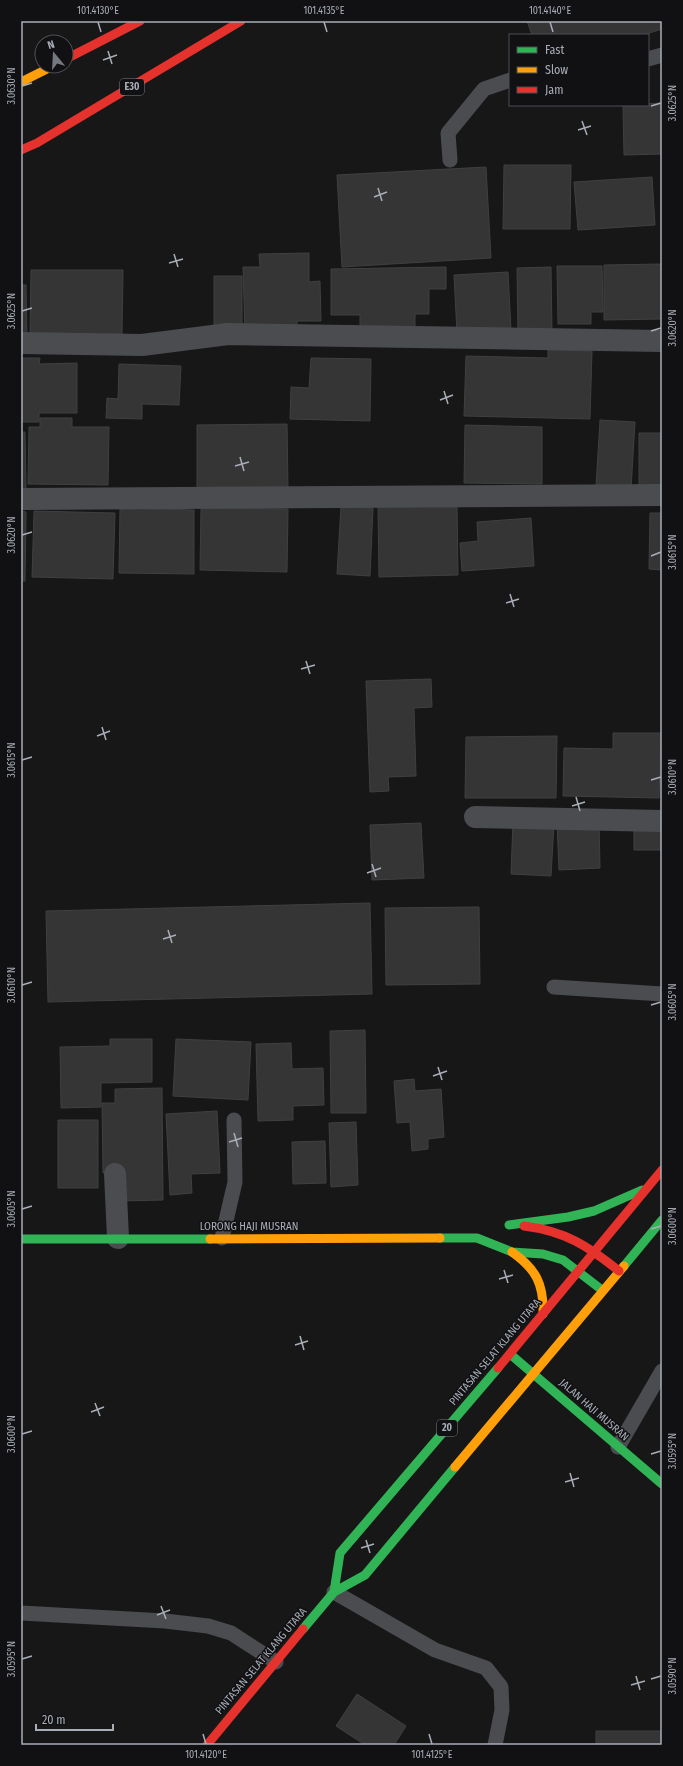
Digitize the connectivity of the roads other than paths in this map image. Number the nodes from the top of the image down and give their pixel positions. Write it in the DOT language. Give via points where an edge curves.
graph roads {
  1 [pos="140,21"];
  2 [pos="241,21"];
  3 [pos="74,55"];
  4 [pos="662,55"];
  5 [pos="649,59"];
  6 [pos="37,74"];
  7 [pos="509,80"];
  8 [pos="21,82"];
  9 [pos="21,150"];
  10 [pos="450,160"];
  11 [pos="662,341"];
  12 [pos="21,343"];
  13 [pos="662,495"];
  14 [pos="21,499"];
  15 [pos="475,817"];
  16 [pos="662,821"];
  17 [pos="554,987"];
  18 [pos="662,994"];
  19 [pos="234,1120"];
  20 [pos="662,1170"];
  21 [pos="115,1174"];
  22 [pos="647,1188"];
  23 [pos="662,1220"];
  24 [pos="490,1232"];
  25 [pos="118,1238"];
  26 [pos="222,1238"];
  27 [pos="477,1238"];
  28 [pos="21,1239"];
  29 [pos="512,1252"];
  30 [pos="594,1252"];
  31 [pos="578,1270"];
  32 [pos="619,1271"];
  33 [pos="602,1290"];
  34 [pos="543,1314"];
  35 [pos="510,1354"];
  36 [pos="662,1371"];
  37 [pos="534,1373"];
  38 [pos="618,1447"];
  39 [pos="662,1484"];
  40 [pos="334,1592"];
  41 [pos="21,1613"];
  42 [pos="276,1662"];
  43 [pos="206,1745"];
  44 [pos="495,1745"];
  1 -- 3 [label="main road"];
  2 -- 9 [label="main road, E30" via="37,143"];
  4 -- 5 [label="lane"];
  6 -- 8 [label="main road"];
  7 -- 10 [label="lane" via="484,89 448,133"];
  11 -- 12 [label="street" via="228,334 142,345"];
  13 -- 14 [label="street"];
  15 -- 16 [label="street"];
  17 -- 18 [label="lane"];
  19 -- 26 [label="lane" via="235,1182"];
  20 -- 22 [label="main road, PINTASAN SELAT KLANG UTARA / 20"];
  21 -- 25 [label="street"];
  22 -- 30 [label="main road, PINTASAN SELAT KLANG UTARA / 20"];
  22 -- 30 [label="main road" via="594,1211 506,1226 555,1230 577,1240"];
  23 -- 32 [label="main road, PINTASAN SELAT KLANG UTARA"];
  24 -- 27 [label="main road, LORONG HAJI MUSRAN"];
  25 -- 26 [label="main road, LORONG HAJI MUSRAN"];
  25 -- 28 [label="main road, LORONG HAJI MUSRAN"];
  26 -- 27 [label="main road, LORONG HAJI MUSRAN"];
  27 -- 29 [label="main road, LORONG HAJI MUSRAN"];
  29 -- 31 [label="main road, LORONG HAJI MUSRAN" via="543,1254 562,1260"];
  29 -- 34 [label="main road" via="524,1259 539,1279 544,1297"];
  30 -- 31 [label="main road, PINTASAN SELAT KLANG UTARA / 20"];
  30 -- 32 [label="main road"];
  31 -- 33 [label="main road, LORONG HAJI MUSRAN"];
  31 -- 34 [label="main road, PINTASAN SELAT KLANG UTARA / 20"];
  32 -- 33 [label="main road, PINTASAN SELAT KLANG UTARA"];
  33 -- 37 [label="main road, PINTASAN SELAT KLANG UTARA"];
  34 -- 35 [label="main road, PINTASAN SELAT KLANG UTARA / 20"];
  35 -- 37 [label="main road, JALAN HAJI MUSRAN"];
  35 -- 40 [label="main road, PINTASAN SELAT KLANG UTARA / 20" via="340,1553"];
  36 -- 38 [label="lane"];
  37 -- 38 [label="main road, JALAN HAJI MUSRAN"];
  37 -- 40 [label="main road, PINTASAN SELAT KLANG UTARA" via="365,1575"];
  38 -- 39 [label="main road, JALAN HAJI MUSRAN"];
  40 -- 42 [label="main road, PINTASAN SELAT KLANG UTARA"];
  40 -- 44 [label="lane" via="435,1650 486,1668 501,1687 502,1710"];
  41 -- 42 [label="lane" via="165,1621 208,1626 231,1633"];
  42 -- 43 [label="main road, PINTASAN SELAT KLANG UTARA"];
}
